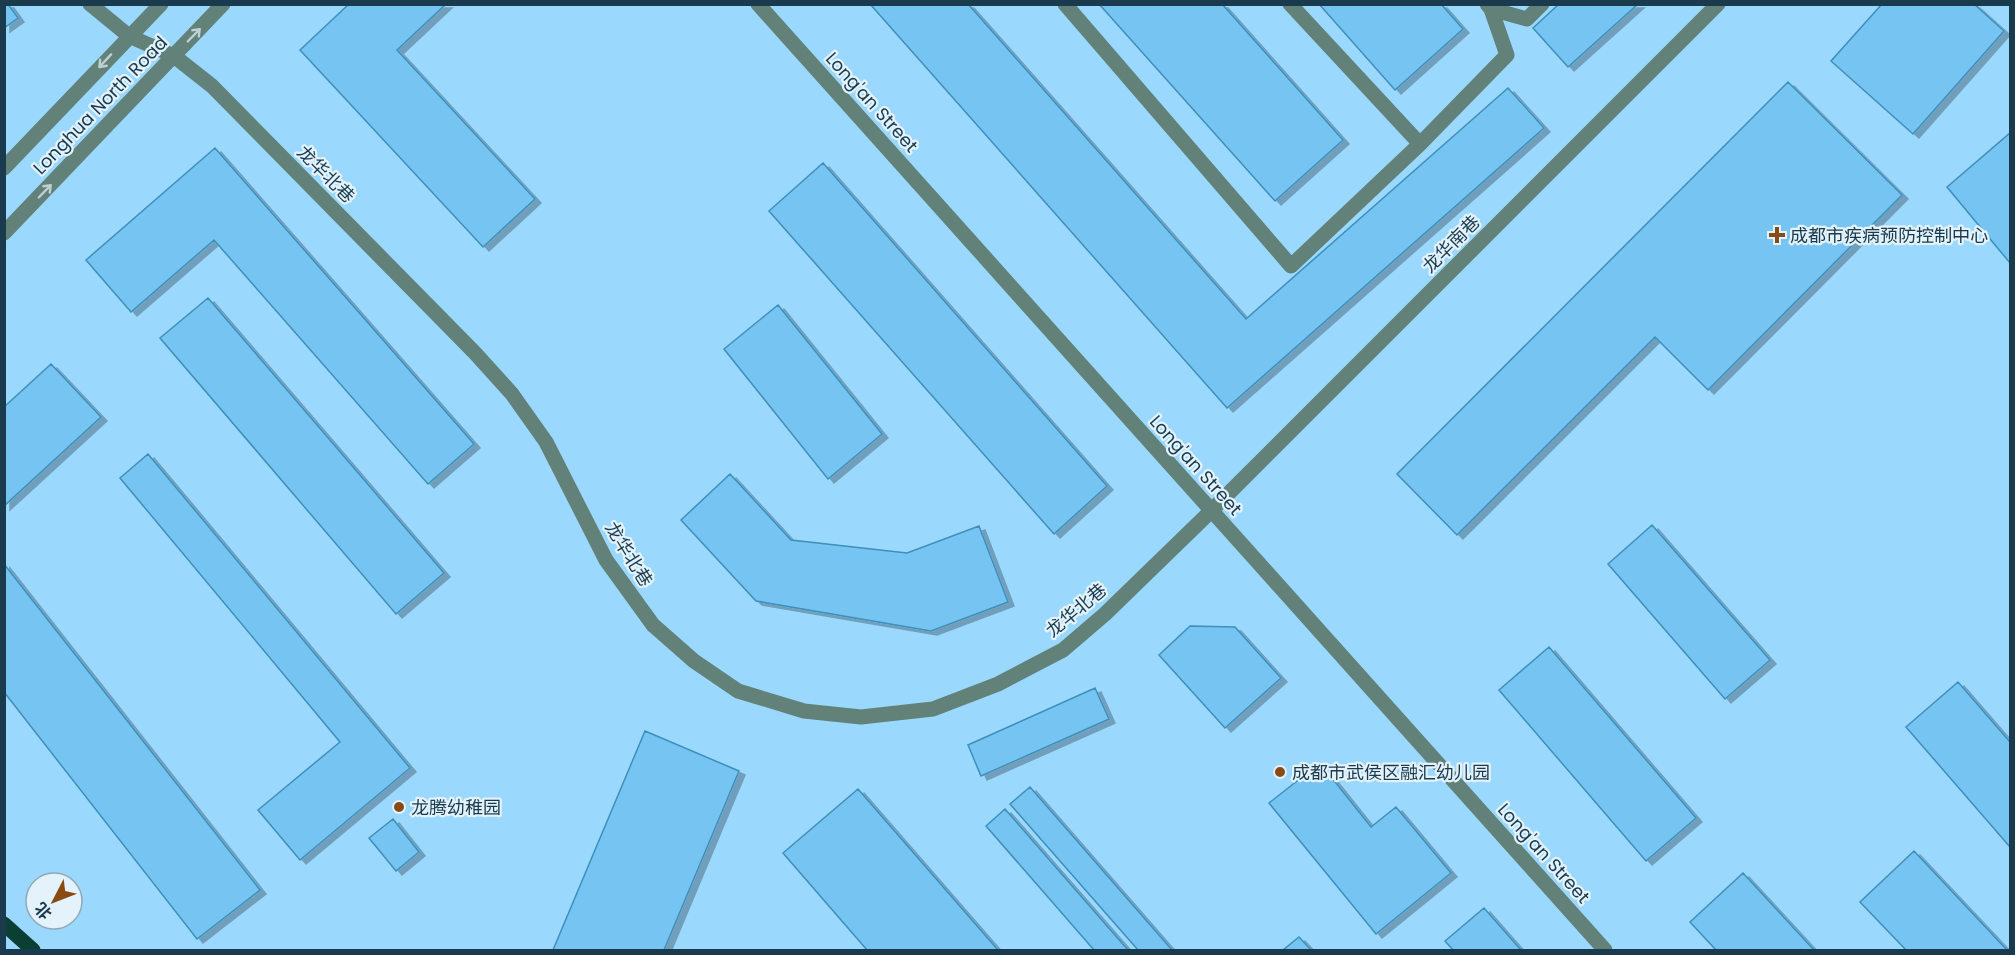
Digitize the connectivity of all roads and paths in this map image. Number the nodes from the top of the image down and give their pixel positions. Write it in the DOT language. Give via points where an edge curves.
graph roads {
  1 [pos="90,4"];
  2 [pos="161,4"];
  3 [pos="223,4"];
  4 [pos="758,4"];
  5 [pos="1065,4"];
  6 [pos="1290,4"];
  7 [pos="1542,4"];
  8 [pos="1718,4"];
  9 [pos="1489,7"];
  10 [pos="129,36"];
  11 [pos="174,56"];
  12 [pos="1420,144"];
  13 [pos="4,168"];
  14 [pos="4,233"];
  15 [pos="1211,511"];
  16 [pos="4,924"];
  17 [pos="33,951"];
  18 [pos="1605,951"];
  1 -- 10 [label="street, 龙华北巷"];
  2 -- 10 [label="street, Longhua North Road"];
  11 -- 3 [label="street, Longhua North Road, one-way"];
  4 -- 15 [label="street, Long'an Street"];
  5 -- 12 [label="street" via="1291,266"];
  6 -- 12 [label="street"];
  7 -- 9 [label="street" via="1527,19"];
  8 -- 15 [label="street, 龙华南巷"];
  9 -- 12 [label="street" via="1507,56"];
  10 -- 11 [label="street, 龙华北巷"];
  10 -- 13 [label="street, Longhua North Road, one-way"];
  14 -- 11 [label="street, Longhua North Road, one-way"];
  11 -- 15 [label="street, 龙华北巷" via="212,86 512,394 546,442 606,560 652,625 738,691 804,711 861,717 933,709 998,684 1063,650"];
  15 -- 18 [label="street, Long'an Street"];
  16 -- 17 [label="main road"];
}
